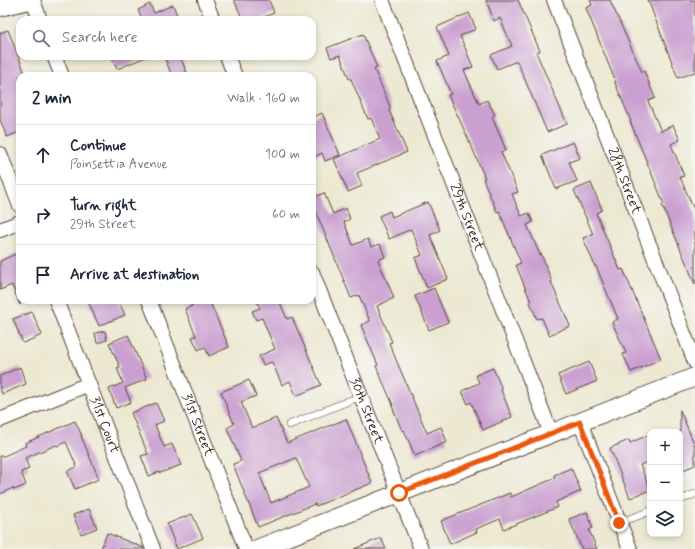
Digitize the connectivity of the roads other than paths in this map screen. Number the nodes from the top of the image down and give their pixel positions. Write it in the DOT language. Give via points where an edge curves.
graph roads {
  1 [pos="29,0"];
  2 [pos="32,0"];
  3 [pos="205,0"];
  4 [pos="382,0"];
  5 [pos="554,0"];
  6 [pos="0,7"];
  7 [pos="38,16"];
  8 [pos="211,16"];
  9 [pos="56,60"];
  10 [pos="229,60"];
  11 [pos="60,72"];
  12 [pos="233,72"];
  13 [pos="0,154"];
  14 [pos="16,196"];
  15 [pos="16,224"];
  16 [pos="0,230"];
  17 [pos="316,282"];
  18 [pos="58,304"];
  19 [pos="151,304"];
  20 [pos="695,362"];
  21 [pos="695,377"];
  22 [pos="89,384"];
  23 [pos="361,396"];
  24 [pos="0,420"];
  25 [pos="580,422"];
  26 [pos="288,425"];
  27 [pos="551,433"];
  28 [pos="399,493"];
  29 [pos="695,494"];
  30 [pos="683,499"];
  31 [pos="647,512"];
  32 [pos="619,523"];
  33 [pos="153,549"];
  34 [pos="246,549"];
  35 [pos="257,549"];
  36 [pos="421,549"];
  37 [pos="630,549"];
  1 -- 6 [label="street"];
  2 -- 7 [label="street"];
  3 -- 8 [label="street"];
  4 -- 27 [label="street, 29th Street"];
  5 -- 20 [label="street, 28th Street"];
  9 -- 11 [label="street"];
  10 -- 12 [label="street"];
  13 -- 14 [label="street"];
  15 -- 16 [label="street"];
  17 -- 23 [label="street, 30th Street"];
  18 -- 22 [label="street, 31st Court"];
  19 -- 34 [label="street, 31st Street"];
  21 -- 25 [label="street"];
  22 -- 24 [label="street"];
  22 -- 33 [label="street, 31st Court"];
  23 -- 26 [label="lane"];
  23 -- 28 [label="street, 30th Street"];
  25 -- 27 [label="street"];
  25 -- 32 [label="street"];
  27 -- 28 [label="street"];
  28 -- 35 [label="street"];
  28 -- 36 [label="street, 30th Street"];
  29 -- 30 [label="lane"];
  31 -- 32 [label="lane"];
  32 -- 37 [label="street"];
}
